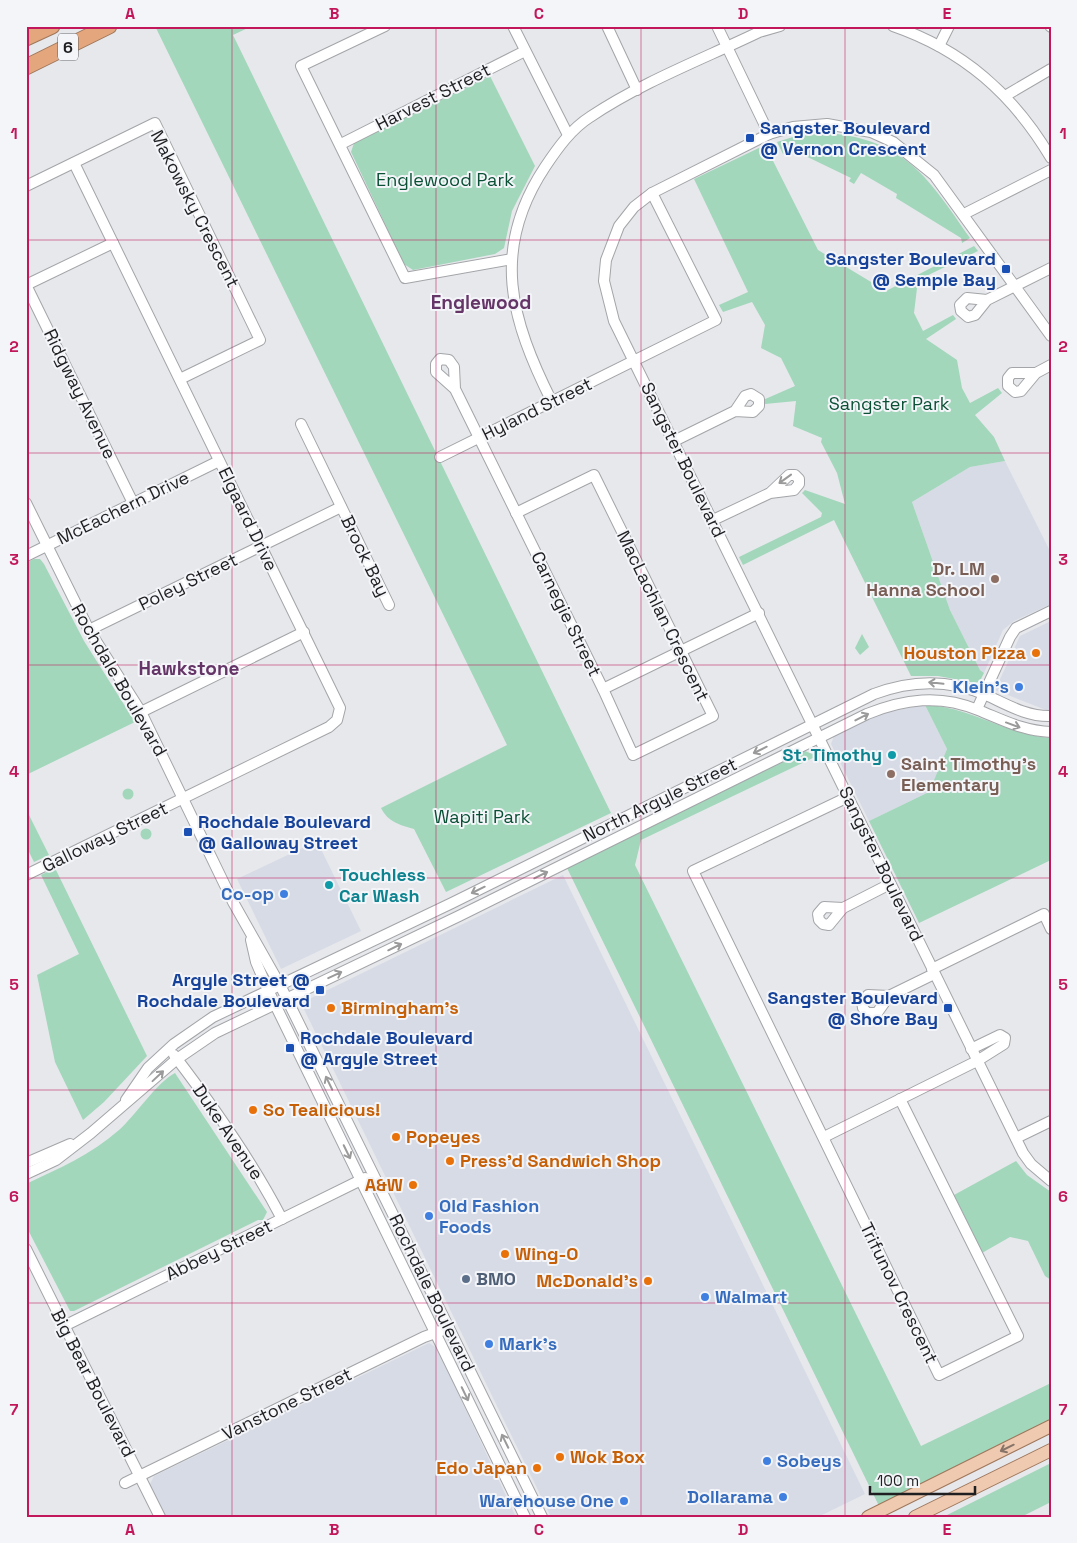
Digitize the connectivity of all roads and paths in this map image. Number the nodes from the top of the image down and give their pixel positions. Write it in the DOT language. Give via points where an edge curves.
graph roads {
  1 [pos="52,26"];
  2 [pos="109,26"];
  3 [pos="385,26"];
  4 [pos="514,26"];
  5 [pos="607,26"];
  6 [pos="717,26"];
  7 [pos="780,26"];
  8 [pos="892,26"];
  9 [pos="949,26"];
  10 [pos="26,38"];
  11 [pos="939,46"];
  12 [pos="728,47"];
  13 [pos="526,51"];
  14 [pos="26,67"];
  15 [pos="1051,70"];
  16 [pos="637,90"];
  17 [pos="1005,96"];
  18 [pos="769,134"];
  19 [pos="568,136"];
  20 [pos="341,144"];
  21 [pos="1051,158"];
  22 [pos="74,163"];
  23 [pos="1051,170"];
  24 [pos="26,186"];
  25 [pos="652,193"];
  26 [pos="964,214"];
  27 [pos="113,242"];
  28 [pos="512,259"];
  29 [pos="1051,268"];
  30 [pos="26,285"];
  31 [pos="1015,286"];
  32 [pos="987,300"];
  33 [pos="1051,336"];
  34 [pos="634,360"];
  35 [pos="1051,365"];
  36 [pos="1036,373"];
  37 [pos="180,379"];
  38 [pos="455,389"];
  39 [pos="552,402"];
  40 [pos="735,411"];
  41 [pos="301,424"];
  42 [pos="478,438"];
  43 [pos="674,441"];
  44 [pos="440,457"];
  45 [pos="219,461"];
  46 [pos="770,493"];
  47 [pos="26,503"];
  48 [pos="133,503"];
  49 [pos="341,507"];
  50 [pos="516,513"];
  51 [pos="713,520"];
  52 [pos="46,546"];
  53 [pos="261,546"];
  54 [pos="26,556"];
  55 [pos="388,605"];
  56 [pos="1051,611"];
  57 [pos="759,613"];
  58 [pos="89,630"];
  59 [pos="304,632"];
  60 [pos="679,650"];
  61 [pos="603,689"];
  62 [pos="984,694"];
  63 [pos="977,709"];
  64 [pos="141,712"];
  65 [pos="1051,716"];
  66 [pos="813,724"];
  67 [pos="1051,732"];
  68 [pos="820,738"];
  69 [pos="848,797"];
  70 [pos="183,799"];
  71 [pos="26,875"];
  72 [pos="890,884"];
  73 [pos="843,908"];
  74 [pos="1051,929"];
  75 [pos="251,937"];
  76 [pos="933,971"];
  77 [pos="280,985"];
  78 [pos="268,990"];
  79 [pos="889,996"];
  80 [pos="286,998"];
  81 [pos="275,1003"];
  82 [pos="169,1048"];
  83 [pos="971,1048"];
  84 [pos="177,1059"];
  85 [pos="977,1062"];
  86 [pos="900,1099"];
  87 [pos="121,1107"];
  88 [pos="1051,1121"];
  89 [pos="824,1137"];
  90 [pos="1016,1138"];
  91 [pos="76,1142"];
  92 [pos="26,1163"];
  93 [pos="26,1174"];
  94 [pos="373,1174"];
  95 [pos="360,1180"];
  96 [pos="1051,1180"];
  97 [pos="282,1219"];
  98 [pos="26,1249"];
  99 [pos="64,1326"];
  100 [pos="449,1328"];
  101 [pos="436,1334"];
  102 [pos="1051,1426"];
  103 [pos="1051,1450"];
  104 [pos="139,1475"];
  105 [pos="125,1483"];
  106 [pos="903,1499"];
  107 [pos="160,1517"];
  108 [pos="525,1517"];
  109 [pos="542,1517"];
  110 [pos="868,1517"];
  111 [pos="877,1517"];
  112 [pos="915,1517"];
  1 -- 10 [label="highway, 6"];
  2 -- 14 [label="highway, 6"];
  3 -- 20 [label="street" via="301,66"];
  4 -- 13 [label="street"];
  5 -- 16 [label="street"];
  6 -- 12 [label="street"];
  7 -- 12 [label="street"];
  8 -- 11 [label="street"];
  9 -- 11 [label="street"];
  11 -- 17 [label="street" via="962,60"];
  12 -- 16 [label="street"];
  12 -- 18 [label="street"];
  13 -- 19 [label="street"];
  13 -- 20 [label="street, Harvest Street"];
  15 -- 17 [label="street"];
  16 -- 19 [label="street" via="589,117"];
  17 -- 21 [label="street" via="1018,108"];
  18 -- 25 [label="street, Sangster Boulevard"];
  18 -- 26 [label="street, Sangster Boulevard" via="827,124 871,132 893,142 917,159 934,175"];
  19 -- 28 [label="street" via="533,185 519,218"];
  20 -- 28 [label="street" via="405,278"];
  22 -- 24 [label="street, Makowsky Crescent"];
  22 -- 27 [label="street, Elgaard Drive"];
  22 -- 37 [label="street, Makowsky Crescent" via="155,123 260,340"];
  23 -- 26 [label="street"];
  25 -- 34 [label="street, Sangster Boulevard" via="634,207 619,226 606,260 604,281 614,321"];
  25 -- 34 [label="street, Hyland Street" via="716,320"];
  26 -- 31 [label="street, Sangster Boulevard"];
  27 -- 30 [label="street"];
  27 -- 37 [label="street, Elgaard Drive"];
  28 -- 39 [label="street" via="517,322 530,360"];
  29 -- 31 [label="street"];
  30 -- 48 [label="street, Ridgway Avenue"];
  31 -- 32 [label="street"];
  31 -- 33 [label="street, Sangster Boulevard"];
  34 -- 39 [label="street, Hyland Street"];
  34 -- 43 [label="street, Sangster Boulevard"];
  35 -- 36 [label="street"];
  37 -- 45 [label="street, Elgaard Drive"];
  38 -- 42 [label="street, Carnegie Street"];
  39 -- 42 [label="street, Hyland Street"];
  40 -- 43 [label="street"];
  41 -- 49 [label="street, Brock Bay"];
  42 -- 44 [label="street, Hyland Street"];
  42 -- 50 [label="street, Carnegie Street"];
  43 -- 51 [label="street, Sangster Boulevard"];
  45 -- 48 [label="street, McEachern Drive"];
  45 -- 53 [label="street, Elgaard Drive"];
  46 -- 51 [label="street"];
  47 -- 52 [label="street, Rochdale Boulevard"];
  48 -- 52 [label="street, McEachern Drive"];
  49 -- 53 [label="street, Poley Street"];
  49 -- 55 [label="street, Brock Bay"];
  50 -- 60 [label="street, MacLachlan Crescent" via="594,475"];
  50 -- 61 [label="street, Carnegie Street"];
  51 -- 57 [label="street, Sangster Boulevard"];
  52 -- 54 [label="street, McEachern Drive"];
  52 -- 58 [label="street, Rochdale Boulevard"];
  53 -- 58 [label="street, Poley Street"];
  53 -- 59 [label="street, Elgaard Drive"];
  56 -- 62 [label="street" via="1016,628"];
  57 -- 60 [label="street, Carnegie Street"];
  57 -- 66 [label="street, Sangster Boulevard"];
  58 -- 64 [label="street, Rochdale Boulevard"];
  59 -- 64 [label="street"];
  59 -- 70 [label="street, Elgaard Drive" via="340,708 337,720 329,727"];
  60 -- 61 [label="street, Carnegie Street"];
  60 -- 61 [label="street, MacLachlan Crescent" via="713,716 633,755"];
  62 -- 63 [label="street"];
  62 -- 65 [label="street, North Argyle Street" via="1033,715"];
  62 -- 66 [label="street, North Argyle Street, one-way" via="939,683 908,684 874,694"];
  63 -- 67 [label="street, North Argyle Street, one-way" via="1013,726"];
  68 -- 63 [label="street, North Argyle Street, one-way" via="867,714 906,701 942,700"];
  64 -- 70 [label="street, Rochdale Boulevard"];
  66 -- 68 [label="street, Sangster Boulevard"];
  66 -- 77 [label="street, North Argyle Street, one-way"];
  68 -- 69 [label="street, Sangster Boulevard"];
  80 -- 68 [label="street, North Argyle Street, one-way"];
  69 -- 72 [label="street, Sangster Boulevard"];
  69 -- 89 [label="street, Trifunov Crescent" via="693,871"];
  70 -- 71 [label="street, Galloway Street"];
  70 -- 75 [label="street, Rochdale Boulevard"];
  72 -- 73 [label="street"];
  72 -- 76 [label="street, Sangster Boulevard"];
  74 -- 76 [label="street" via="1044,914"];
  75 -- 77 [label="street, Rochdale Boulevard"];
  75 -- 78 [label="street, Rochdale Boulevard" via="256,962"];
  76 -- 79 [label="street"];
  76 -- 83 [label="street, Sangster Boulevard"];
  77 -- 78 [label="street, North Argyle Street"];
  77 -- 80 [label="street, Rochdale Boulevard"];
  78 -- 81 [label="street, Rochdale Boulevard"];
  78 -- 82 [label="street, North Argyle Street" via="213,1017"];
  80 -- 81 [label="street, North Argyle Street"];
  94 -- 80 [label="street, Rochdale Boulevard, one-way"];
  81 -- 84 [label="street, North Argyle Street" via="216,1033"];
  81 -- 95 [label="street, Rochdale Boulevard, one-way"];
  82 -- 84 [label="street, Duke Avenue"];
  82 -- 87 [label="street, North Argyle Street" via="148,1068"];
  83 -- 85 [label="street, Sangster Boulevard"];
  83 -- 85 [label="street" via="1000,1035 1005,1038 1004,1044"];
  87 -- 84 [label="street, North Argyle Street, one-way"];
  84 -- 97 [label="street, Duke Avenue" via="255,1170"];
  85 -- 86 [label="street"];
  85 -- 90 [label="street, Sangster Boulevard"];
  86 -- 89 [label="street"];
  86 -- 89 [label="street, Trifunov Crescent" via="1018,1336 939,1375"];
  87 -- 91 [label="street" via="108,1121"];
  88 -- 90 [label="street"];
  90 -- 96 [label="street, Sangster Boulevard" via="1031,1164"];
  91 -- 92 [label="street"];
  91 -- 93 [label="street" via="56,1160"];
  94 -- 95 [label="street, Abbey Street"];
  94 -- 100 [label="street, Rochdale Boulevard"];
  95 -- 97 [label="street, Abbey Street"];
  95 -- 101 [label="street, Rochdale Boulevard"];
  97 -- 99 [label="street, Abbey Street"];
  98 -- 99 [label="street, Big Bear Boulevard"];
  99 -- 104 [label="street, Big Bear Boulevard"];
  100 -- 101 [label="street, Vanstone Street"];
  109 -- 100 [label="street, Rochdale Boulevard, one-way"];
  101 -- 104 [label="street, Vanstone Street"];
  101 -- 108 [label="street, Rochdale Boulevard, one-way"];
  102 -- 106 [label="main road, one-way"];
  103 -- 112 [label="main road"];
  104 -- 105 [label="street, Vanstone Street"];
  104 -- 107 [label="street, Big Bear Boulevard"];
  106 -- 110 [label="main road"];
  106 -- 111 [label="main road"];
}
